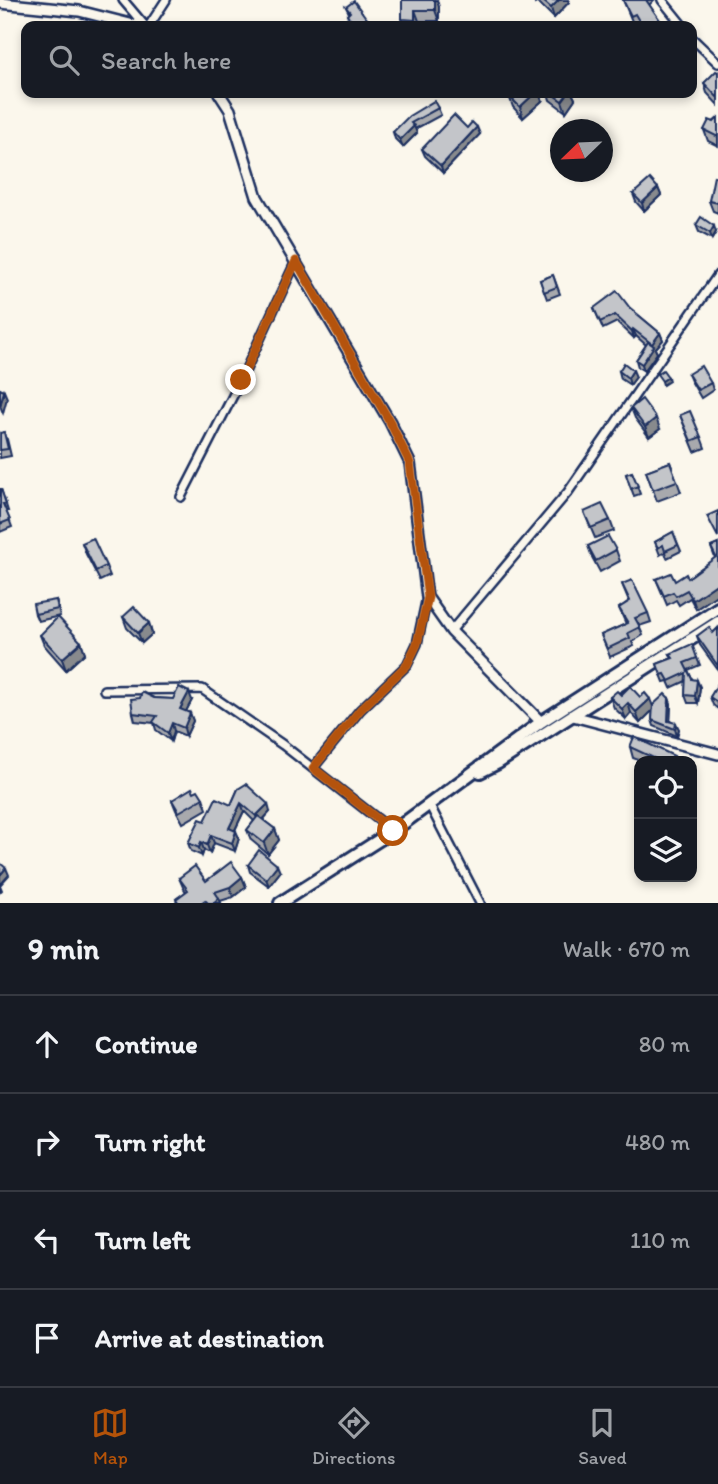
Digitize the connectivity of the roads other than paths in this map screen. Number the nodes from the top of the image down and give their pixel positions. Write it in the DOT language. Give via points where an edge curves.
graph roads {
  1 [pos="123,0"];
  2 [pos="166,0"];
  3 [pos="662,0"];
  4 [pos="0,3"];
  5 [pos="118,21"];
  6 [pos="142,21"];
  7 [pos="151,21"];
  8 [pos="678,21"];
  9 [pos="697,43"];
  10 [pos="718,63"];
  11 [pos="222,98"];
  12 [pos="296,261"];
  13 [pos="718,275"];
  14 [pos="181,497"];
  15 [pos="428,597"];
  16 [pos="718,608"];
  17 [pos="718,622"];
  18 [pos="451,631"];
  19 [pos="104,690"];
  20 [pos="573,716"];
  21 [pos="541,722"];
  22 [pos="718,754"];
  23 [pos="313,768"];
  24 [pos="468,778"];
  25 [pos="429,804"];
  26 [pos="393,831"];
  27 [pos="290,900"];
  28 [pos="280,903"];
  29 [pos="480,903"];
  1 -- 6 [label="street"];
  2 -- 7 [label="street"];
  3 -- 8 [label="street"];
  4 -- 5 [label="street" via="79,11"];
  9 -- 10 [label="street"];
  11 -- 12 [label="street" via="257,198"];
  12 -- 14 [label="street"];
  12 -- 15 [label="street" via="410,463"];
  13 -- 18 [label="street" via="568,492"];
  15 -- 18 [label="street"];
  15 -- 23 [label="street" via="407,665 360,710"];
  16 -- 21 [label="main road"];
  17 -- 20 [label="main road"];
  18 -- 21 [label="street"];
  19 -- 23 [label="street" via="202,689"];
  20 -- 22 [label="street"];
  20 -- 24 [label="main road"];
  21 -- 24 [label="main road"];
  23 -- 26 [label="street"];
  24 -- 25 [label="main road"];
  25 -- 26 [label="main road"];
  25 -- 29 [label="street"];
  26 -- 27 [label="main road"];
  27 -- 28 [label="main road"];
}
